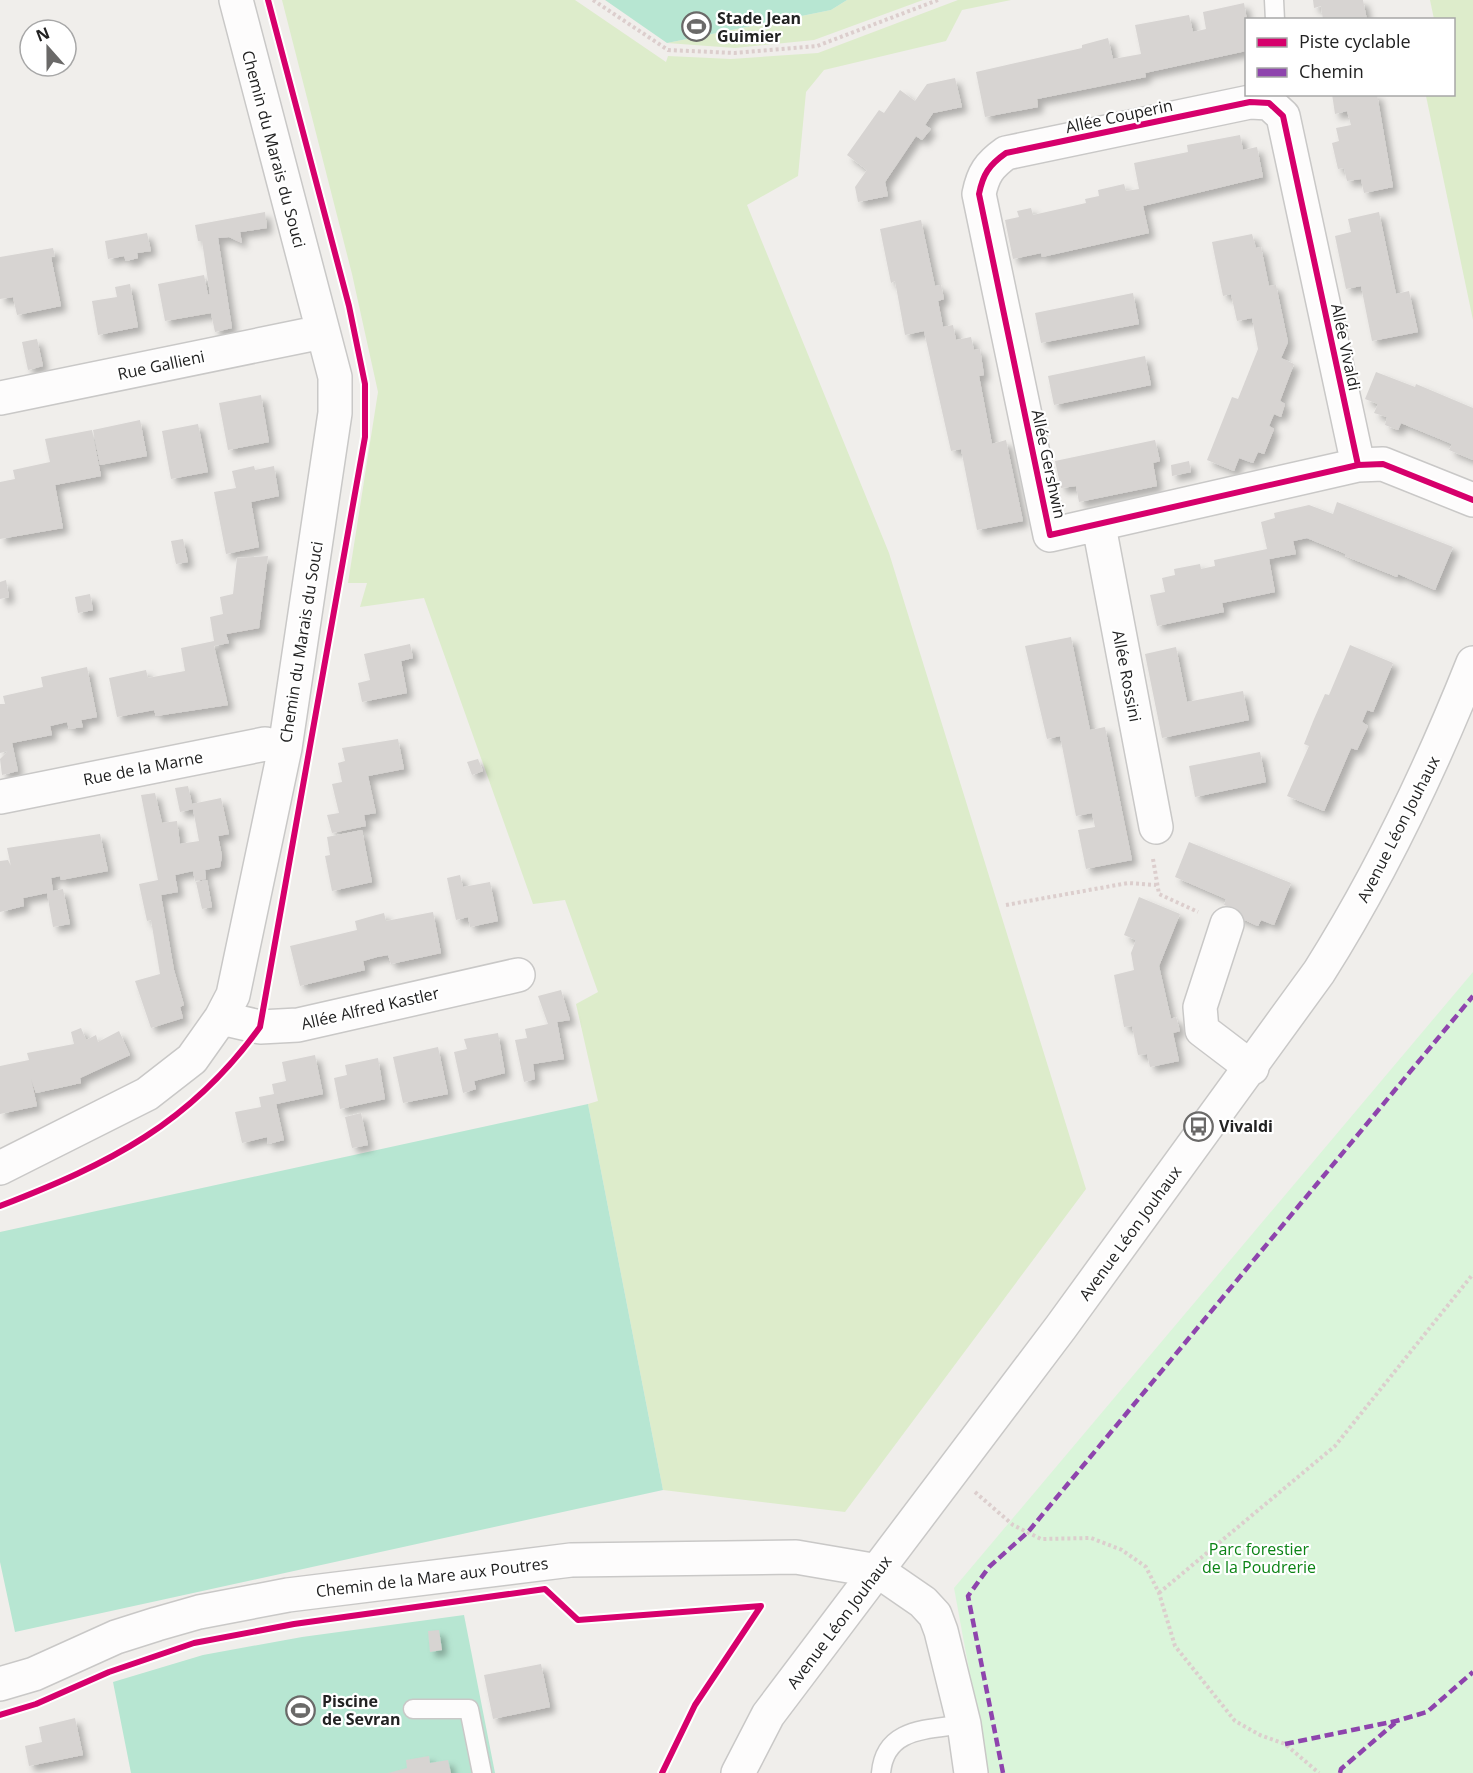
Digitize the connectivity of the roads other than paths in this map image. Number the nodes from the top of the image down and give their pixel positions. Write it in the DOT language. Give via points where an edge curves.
graph roads {
  1 [pos="236,0"];
  2 [pos="1274,0"];
  3 [pos="1275,18"];
  4 [pos="1282,105"];
  5 [pos="979,194"];
  6 [pos="322,332"];
  7 [pos="0,398"];
  8 [pos="1358,465"];
  9 [pos="1473,500"];
  10 [pos="1099,526"];
  11 [pos="1473,663"];
  12 [pos="285,748"];
  13 [pos="0,797"];
  14 [pos="1156,827"];
  15 [pos="1227,924"];
  16 [pos="518,975"];
  17 [pos="221,1018"];
  18 [pos="1252,1068"];
  19 [pos="0,1168"];
  20 [pos="878,1571"];
  21 [pos="0,1684"];
  22 [pos="413,1709"];
  23 [pos="964,1724"];
  24 [pos="482,1773"];
  25 [pos="738,1773"];
  26 [pos="881,1773"];
  27 [pos="971,1773"];
  1 -- 6 [label="street, Chemin du Marais du Souci"];
  2 -- 3 [label="lane"];
  4 -- 5 [label="street, Allée Couperin" via="1250,102 1006,153 990,165"];
  4 -- 8 [label="street, Allée Vivaldi"];
  5 -- 10 [label="street, Allée Gershwin" via="1050,536"];
  6 -- 7 [label="street, Rue Gallieni"];
  6 -- 12 [label="street, Chemin du Marais du Souci" via="335,376 335,413"];
  8 -- 9 [label="street" via="1383,464"];
  8 -- 10 [label="street, Allée Gershwin"];
  10 -- 14 [label="street, Allée Rossini"];
  11 -- 18 [label="street, Avenue Léon Jouhaux" via="1438,750 1380,869 1319,972"];
  12 -- 13 [label="street, Rue de la Marne" via="265,744"];
  12 -- 17 [label="street, Chemin du Marais du Souci" via="233,995"];
  15 -- 18 [label="street" via="1200,1007 1202,1030"];
  16 -- 17 [label="street, Allée Alfred Kastler" via="298,1025 260,1027"];
  17 -- 19 [label="street, Chemin du Marais du Souci" via="192,1059 147,1094"];
  18 -- 20 [label="street, Avenue Léon Jouhaux"];
  20 -- 21 [label="street, Chemin de la Mare aux Poutres" via="796,1557 682,1557 571,1560 389,1581 199,1612 116,1637 81,1655"];
  20 -- 23 [label="street" via="923,1602 934,1615"];
  20 -- 25 [label="street, Avenue Léon Jouhaux" via="768,1715"];
  22 -- 24 [label="lane" via="469,1709"];
  23 -- 26 [label="lane" via="896,1739 886,1750"];
  23 -- 27 [label="street"];
}
